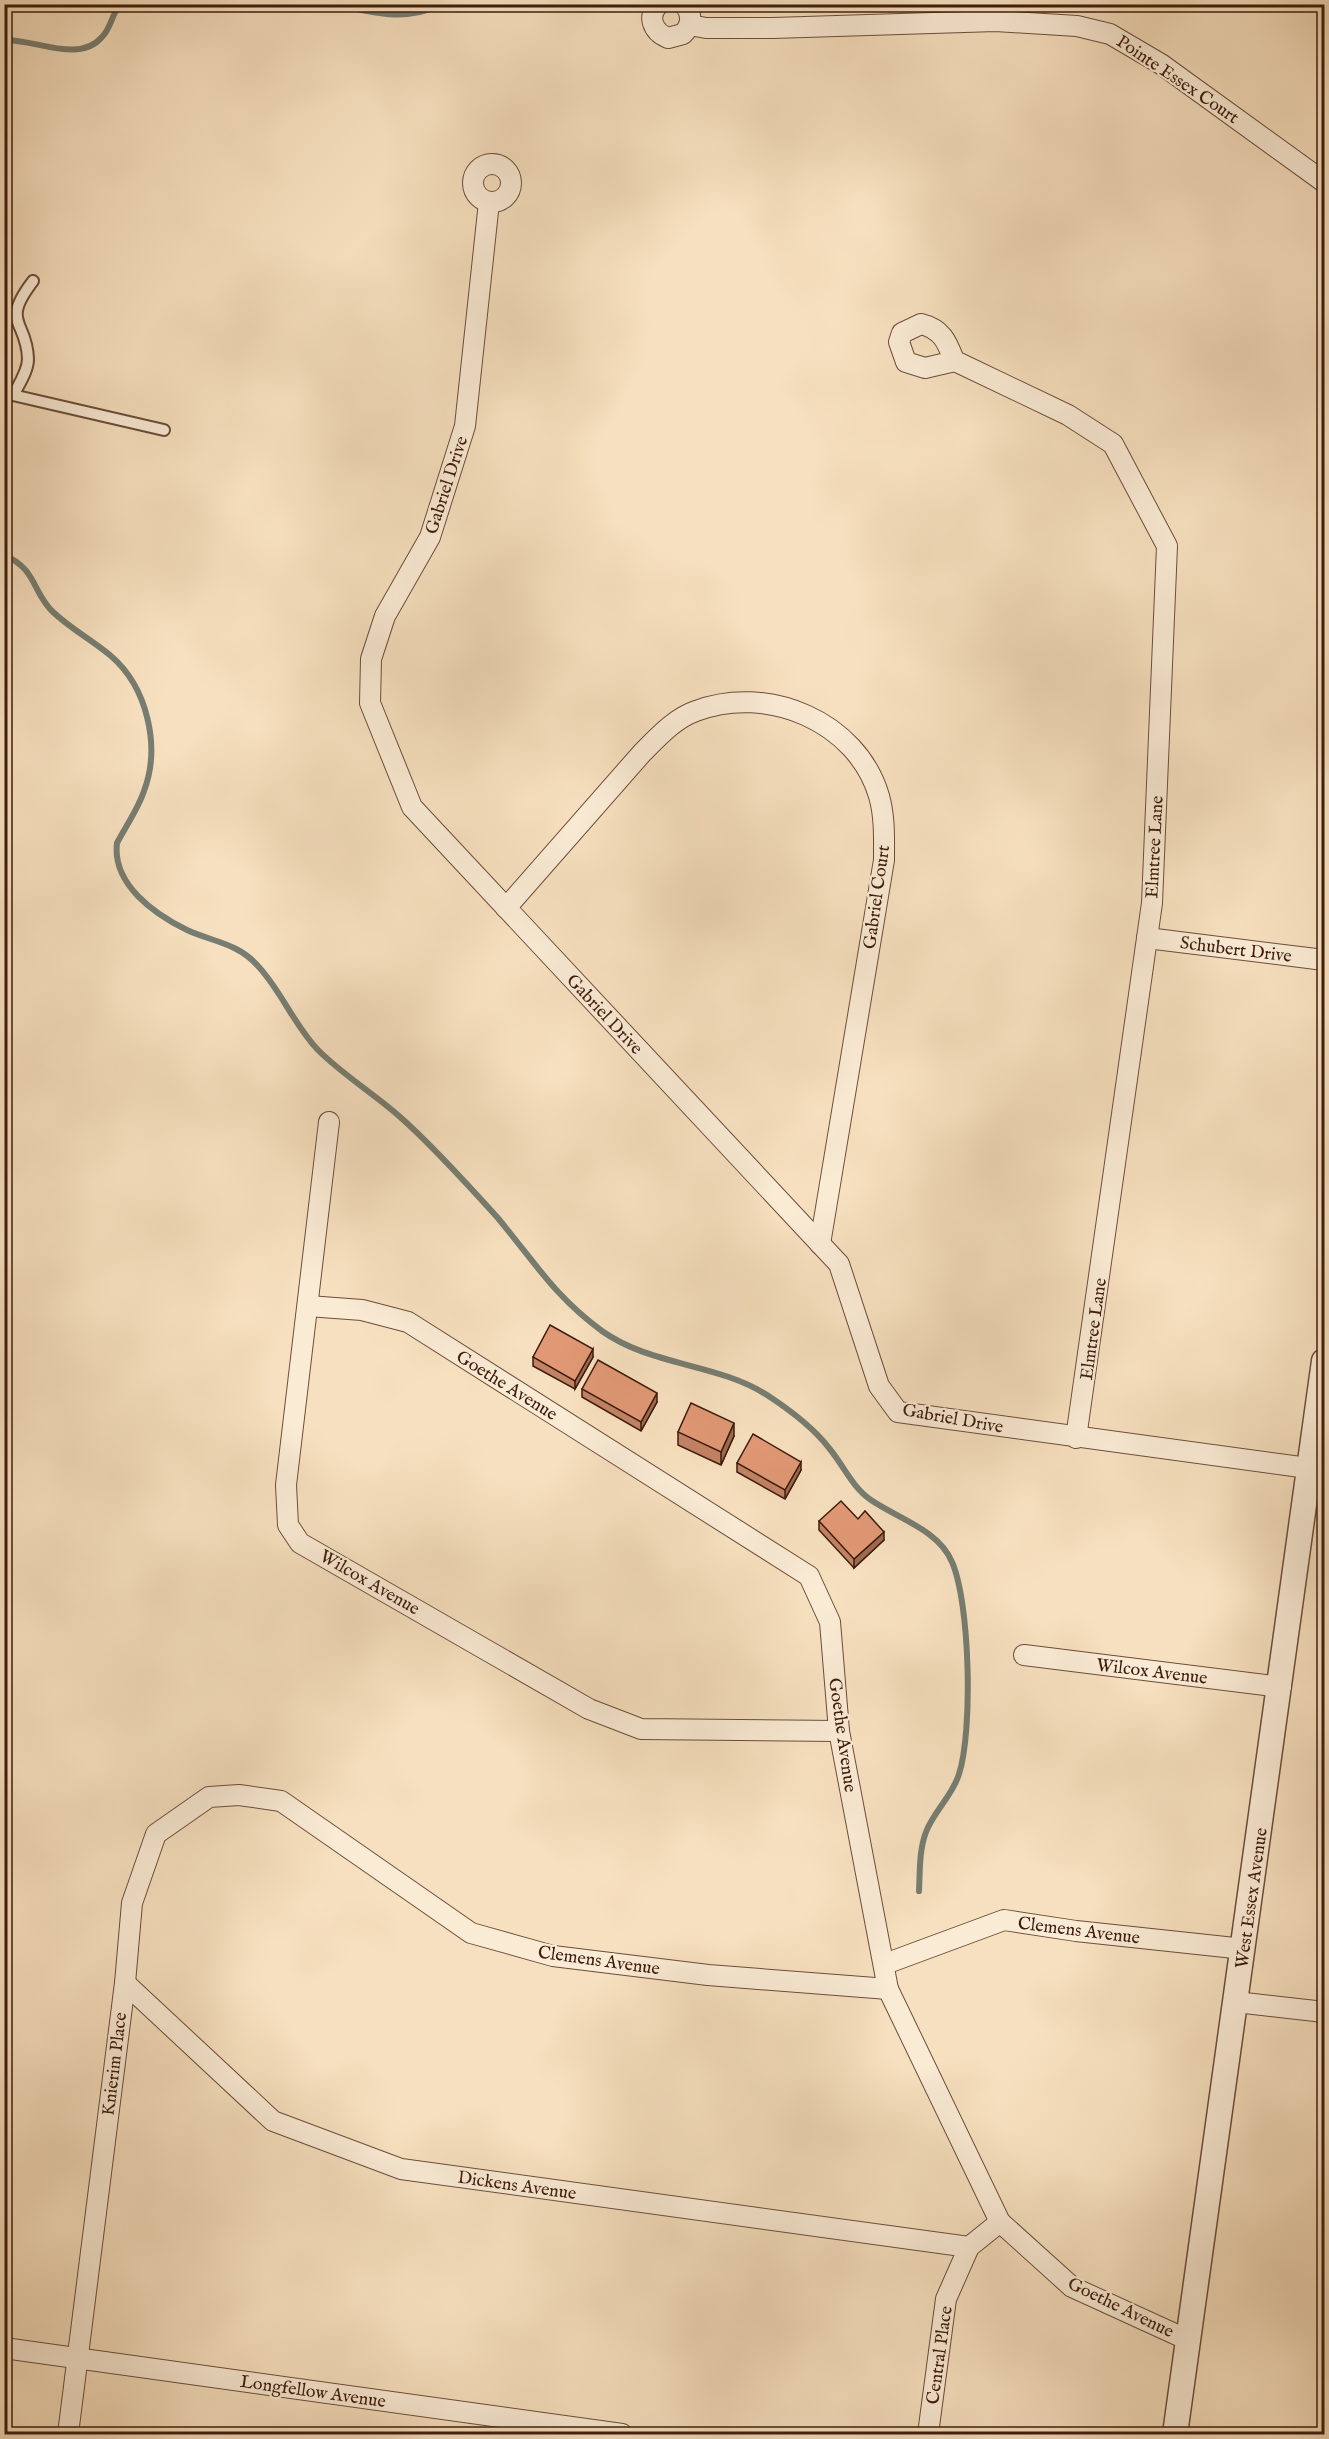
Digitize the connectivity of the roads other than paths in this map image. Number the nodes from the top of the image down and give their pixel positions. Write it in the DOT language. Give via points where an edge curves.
graph roads {
  1 [pos="659,4"];
  2 [pos="684,4"];
  3 [pos="690,25"];
  4 [pos="1324,182"];
  5 [pos="489,202"];
  6 [pos="33,281"];
  7 [pos="955,361"];
  8 [pos="9,394"];
  9 [pos="164,430"];
  10 [pos="506,908"];
  11 [pos="1147,938"];
  12 [pos="1324,960"];
  13 [pos="329,1122"];
  14 [pos="820,1244"];
  15 [pos="308,1306"];
  16 [pos="1324,1361"];
  17 [pos="1076,1438"];
  18 [pos="1308,1468"];
  19 [pos="1024,1654"];
  20 [pos="1281,1687"];
  21 [pos="839,1731"];
  22 [pos="281,1801"];
  23 [pos="1244,1949"];
  24 [pos="885,1964"];
  25 [pos="125,1983"];
  26 [pos="888,1989"];
  27 [pos="1236,2002"];
  28 [pos="1324,2012"];
  29 [pos="1000,2222"];
  30 [pos="969,2247"];
  31 [pos="1188,2340"];
  32 [pos="4,2348"];
  33 [pos="77,2358"];
  34 [pos="68,2434"];
  35 [pos="622,2434"];
  36 [pos="928,2434"];
  37 [pos="1175,2434"];
  1 -- 3 [label="street" via="652,18 653,26 662,35 675,37"];
  2 -- 3 [label="street" via="690,14"];
  3 -- 4 [label="street, Pointe Essex Court" via="773,28 996,21 1077,26 1110,34 1161,64"];
  5 -- 10 [label="street, Gabriel Drive" via="465,426 430,537 378,637 371,659 370,703 412,807"];
  6 -- 8 [label="lane" via="15,314 28,361"];
  7 -- 11 [label="street, Elmtree Lane" via="1068,415 1113,444 1167,546 1152,903"];
  8 -- 9 [label="lane"];
  10 -- 14 [label="street, Gabriel Drive"];
  10 -- 14 [label="street, Gabriel Court" via="642,753 666,729 695,711 765,702 803,712 834,732 862,760 879,795 885,828 884,860"];
  11 -- 12 [label="street, Schubert Drive"];
  11 -- 17 [label="street, Elmtree Lane"];
  13 -- 15 [label="street, Wilcox Avenue"];
  14 -- 17 [label="street, Gabriel Drive" via="839,1264 879,1386 898,1412"];
  15 -- 21 [label="street, Goethe Avenue" via="362,1310 408,1322 809,1576 830,1622"];
  15 -- 21 [label="street, Wilcox Avenue" via="286,1485 288,1525 300,1543 589,1709 641,1729"];
  16 -- 18 [label="street, West Essex Avenue"];
  17 -- 18 [label="street, Gabriel Drive"];
  18 -- 20 [label="street, West Essex Avenue"];
  19 -- 20 [label="street, Wilcox Avenue"];
  20 -- 23 [label="street, West Essex Avenue"];
  21 -- 24 [label="street, Goethe Avenue"];
  22 -- 25 [label="street, Knierim Place" via="239,1795 209,1797 156,1834 132,1903"];
  22 -- 26 [label="street, Clemens Avenue" via="471,1933 553,1956 708,1975"];
  23 -- 24 [label="street, Clemens Avenue" via="1004,1920"];
  23 -- 27 [label="street, West Essex Avenue"];
  24 -- 26 [label="street, Goethe Avenue"];
  25 -- 30 [label="street, Dickens Avenue" via="273,2121 401,2169"];
  25 -- 33 [label="street, Knierim Place"];
  26 -- 29 [label="street, Goethe Avenue"];
  27 -- 28 [label="street"];
  27 -- 31 [label="street, West Essex Avenue"];
  29 -- 30 [label="street, Central Place"];
  29 -- 31 [label="street, Goethe Avenue" via="1072,2287"];
  30 -- 36 [label="street, Central Place" via="946,2299"];
  31 -- 37 [label="street, West Essex Avenue"];
  32 -- 33 [label="street, Longfellow Avenue"];
  33 -- 34 [label="street, Knierim Place"];
  33 -- 35 [label="street, Longfellow Avenue"];
}
